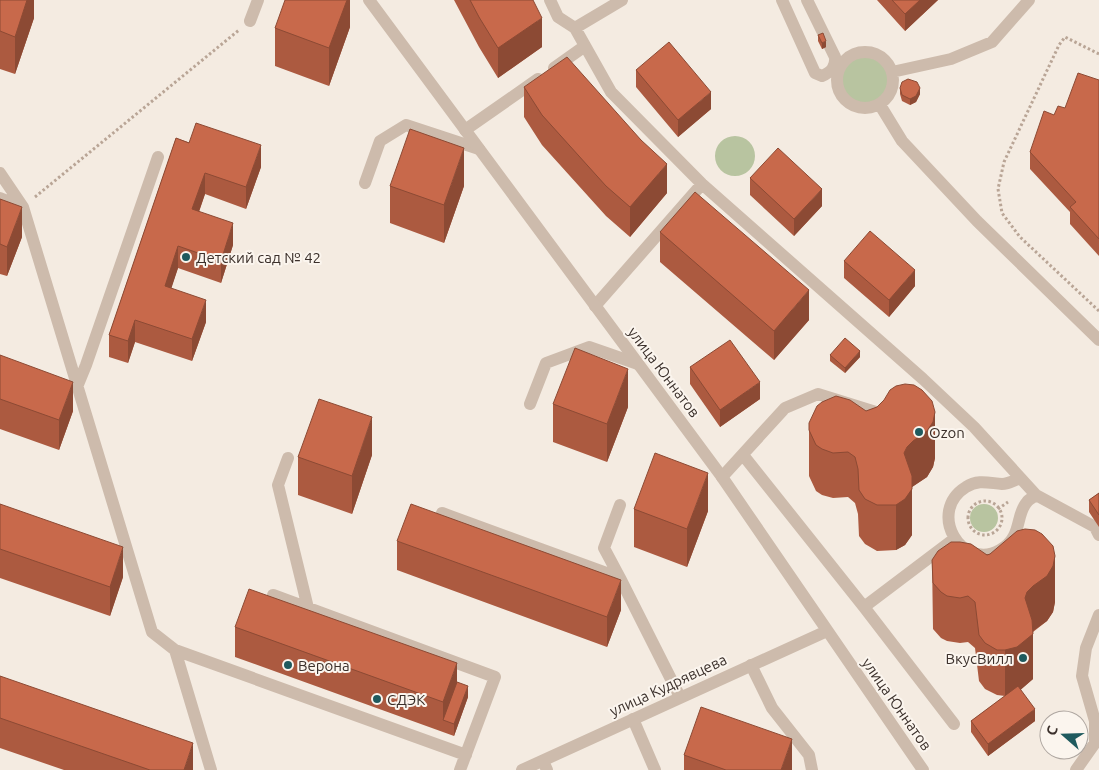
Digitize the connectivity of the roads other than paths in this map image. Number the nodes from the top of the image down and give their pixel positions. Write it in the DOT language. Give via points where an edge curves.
graph roads {
  1 [pos="258,0"];
  2 [pos="369,0"];
  3 [pos="550,0"];
  4 [pos="622,0"];
  5 [pos="782,0"];
  6 [pos="807,0"];
  7 [pos="1029,0"];
  8 [pos="250,21"];
  9 [pos="575,28"];
  10 [pos="585,46"];
  11 [pos="839,63"];
  12 [pos="892,72"];
  13 [pos="880,105"];
  14 [pos="465,130"];
  15 [pos="479,149"];
  16 [pos="158,157"];
  17 [pos="0,173"];
  18 [pos="365,183"];
  19 [pos="702,184"];
  20 [pos="0,198"];
  21 [pos="23,207"];
  22 [pos="594,306"];
  23 [pos="1099,340"];
  24 [pos="638,364"];
  25 [pos="60,381"];
  26 [pos="77,387"];
  27 [pos="893,402"];
  28 [pos="530,404"];
  29 [pos="742,455"];
  30 [pos="288,458"];
  31 [pos="722,477"];
  32 [pos="1020,478"];
  33 [pos="1036,495"];
  34 [pos="620,504"];
  35 [pos="442,513"];
  36 [pos="1099,535"];
  37 [pos="954,539"];
  38 [pos="110,548"];
  39 [pos="128,554"];
  40 [pos="620,578"];
  41 [pos="272,595"];
  42 [pos="864,607"];
  43 [pos="308,608"];
  44 [pos="1099,615"];
  45 [pos="827,631"];
  46 [pos="175,650"];
  47 [pos="751,665"];
  48 [pos="680,697"];
  49 [pos="633,719"];
  50 [pos="954,724"];
  51 [pos="188,743"];
  52 [pos="206,749"];
  53 [pos="466,755"];
  54 [pos="545,765"];
  55 [pos="211,770"];
  56 [pos="460,770"];
  57 [pos="522,770"];
  58 [pos="655,770"];
  59 [pos="812,770"];
  60 [pos="923,770"];
  61 [pos="1076,770"];
  1 -- 8 [label="street"];
  2 -- 14 [label="street, улица Юннатов"];
  3 -- 9 [label="street" via="558,17"];
  4 -- 9 [label="street"];
  5 -- 11 [label="street" via="815,73 822,76"];
  6 -- 11 [label="street"];
  7 -- 12 [label="street" via="992,42 951,59"];
  9 -- 10 [label="street"];
  10 -- 14 [label="street"];
  10 -- 19 [label="street" via="611,92"];
  11 -- 12 [label="street" via="851,55 873,52 883,57"];
  11 -- 13 [label="street" via="837,84 848,103 858,108"];
  12 -- 13 [label="street" via="893,88"];
  13 -- 23 [label="street" via="902,141 977,221"];
  14 -- 15 [label="street, улица Юннатов"];
  15 -- 18 [label="street" via="406,125 380,141"];
  15 -- 22 [label="street, улица Юннатов"];
  16 -- 26 [label="street"];
  17 -- 21 [label="street"];
  19 -- 22 [label="street"];
  19 -- 32 [label="street" via="919,382 974,427"];
  20 -- 21 [label="street"];
  21 -- 26 [label="street"];
  22 -- 24 [label="street, улица Юннатов"];
  24 -- 28 [label="street" via="589,347 546,363"];
  24 -- 31 [label="street, улица Юннатов"];
  25 -- 26 [label="street"];
  26 -- 39 [label="street"];
  27 -- 29 [label="street" via="879,413 818,394 785,408"];
  29 -- 31 [label="street"];
  29 -- 42 [label="street"];
  30 -- 43 [label="street" via="278,484"];
  31 -- 45 [label="street, улица Юннатов"];
  32 -- 33 [label="street"];
  32 -- 37 [label="street" via="1004,484 986,481 966,486 948,510"];
  33 -- 36 [label="street" via="1094,527"];
  33 -- 37 [label="street" via="1023,508 1013,538 998,551 978,553"];
  34 -- 40 [label="street" via="604,548"];
  35 -- 40 [label="street"];
  37 -- 42 [label="street"];
  38 -- 39 [label="street"];
  39 -- 46 [label="street" via="152,632"];
  40 -- 48 [label="street"];
  41 -- 43 [label="street"];
  42 -- 50 [label="street"];
  43 -- 53 [label="street" via="495,677"];
  44 -- 61 [label="street" via="1086,648 1082,676 1095,721 1095,743"];
  45 -- 47 [label="street, улица Кудрявцева"];
  45 -- 60 [label="street, улица Юннатов"];
  46 -- 52 [label="street"];
  46 -- 53 [label="street"];
  47 -- 48 [label="street, улица Кудрявцева"];
  47 -- 59 [label="street" via="772,708 809,755"];
  48 -- 49 [label="street, улица Кудрявцева"];
  49 -- 54 [label="street, улица Кудрявцева"];
  49 -- 58 [label="street"];
  51 -- 52 [label="street"];
  52 -- 55 [label="street"];
  53 -- 56 [label="street"];
  54 -- 57 [label="street, улица Кудрявцева"];
}
